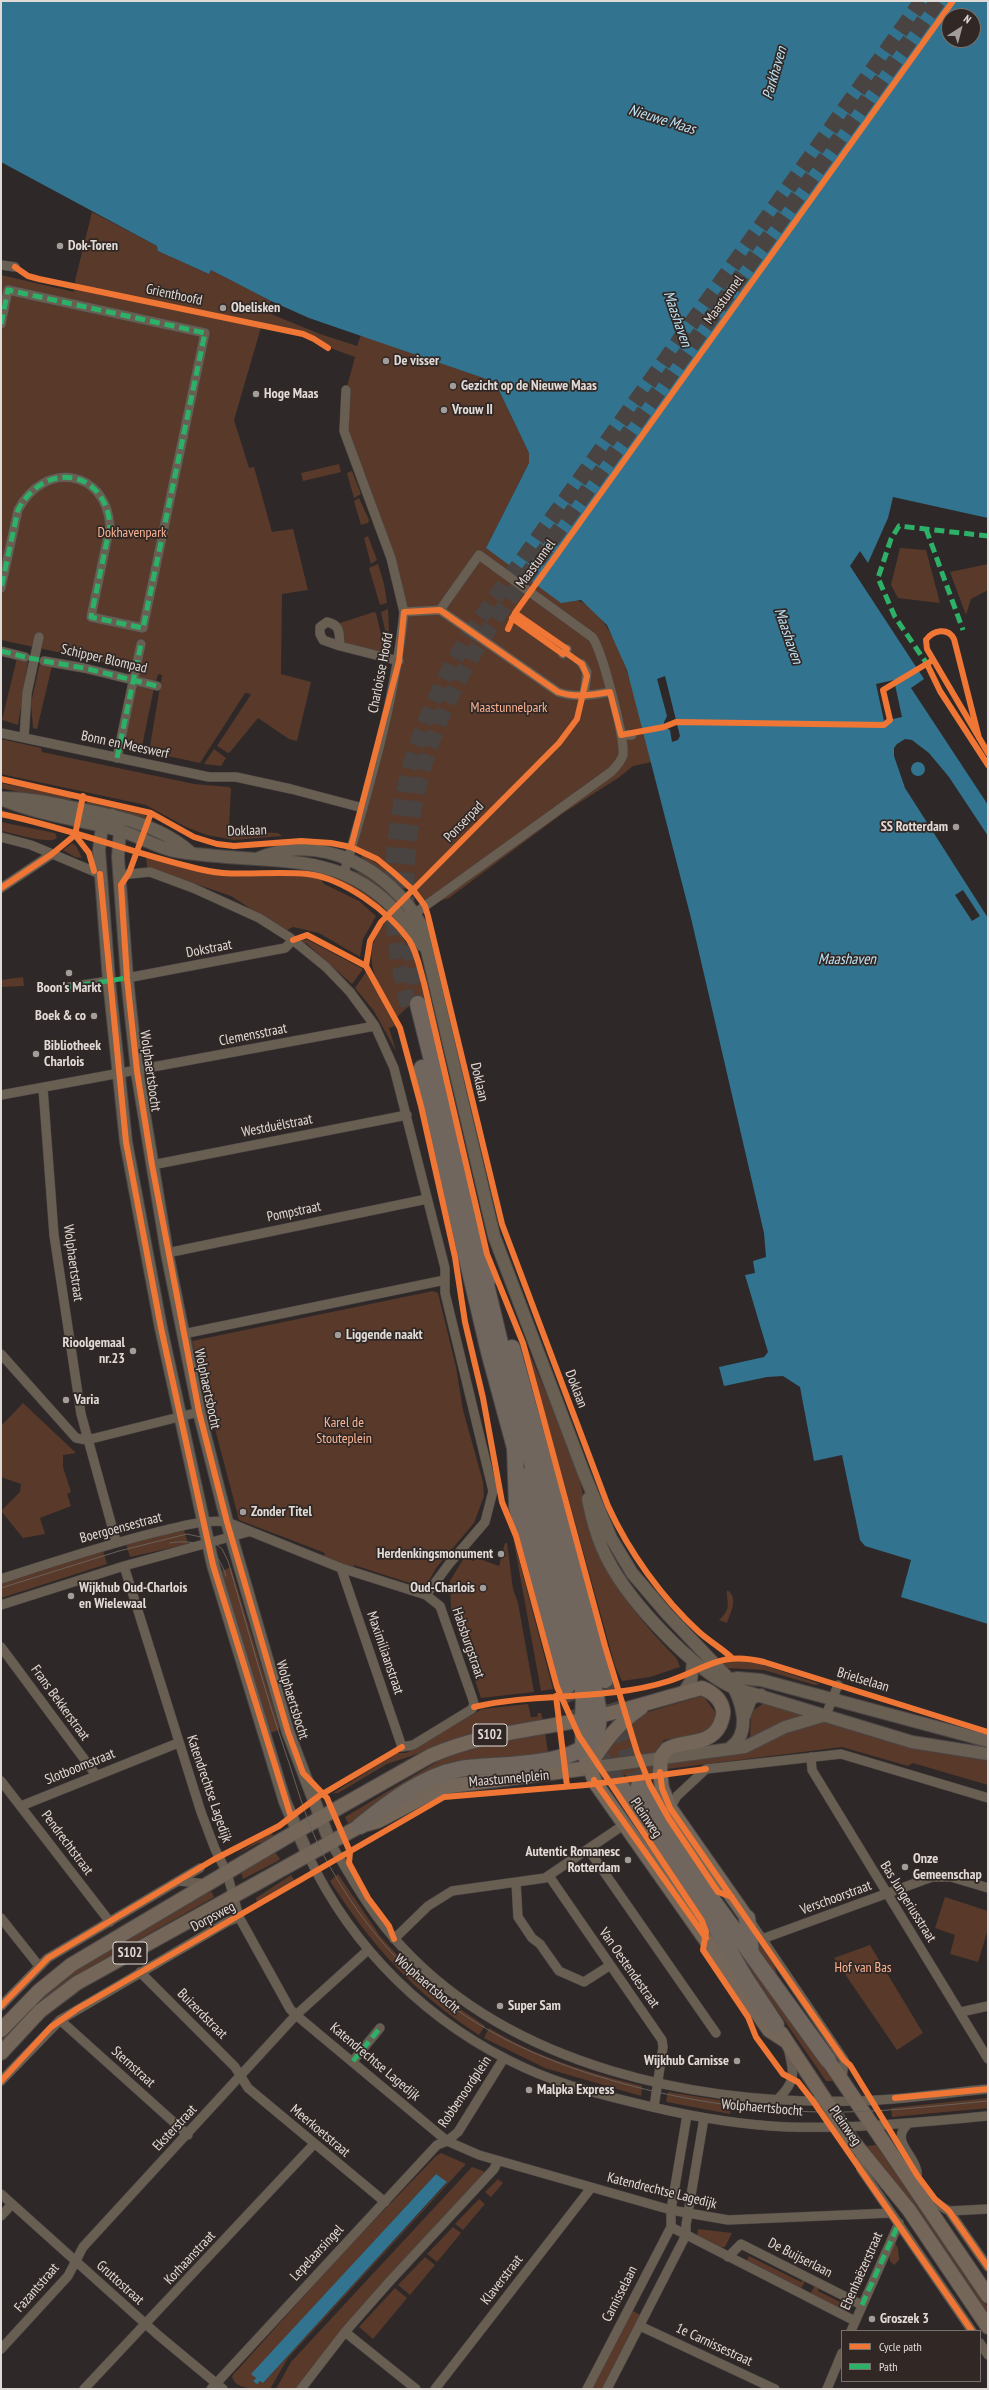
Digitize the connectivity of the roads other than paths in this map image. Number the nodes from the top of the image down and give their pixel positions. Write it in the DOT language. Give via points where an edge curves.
graph roads {
  1 [pos="1,265"];
  2 [pos="15,267"];
  3 [pos="1,324"];
  4 [pos="346,390"];
  5 [pos="1,588"];
  6 [pos="440,610"];
  7 [pos="404,612"];
  8 [pos="39,637"];
  9 [pos="140,644"];
  10 [pos="340,646"];
  11 [pos="1,651"];
  12 [pos="35,659"];
  13 [pos="399,660"];
  14 [pos="582,664"];
  15 [pos="133,680"];
  16 [pos="157,686"];
  17 [pos="610,692"];
  18 [pos="584,696"];
  19 [pos="1,733"];
  20 [pos="621,735"];
  21 [pos="632,735"];
  22 [pos="24,738"];
  23 [pos="117,758"];
  24 [pos="1,798"];
  25 [pos="363,808"];
  26 [pos="112,815"];
  27 [pos="102,826"];
  28 [pos="120,830"];
  29 [pos="1,837"];
  30 [pos="189,851"];
  31 [pos="52,854"];
  32 [pos="259,858"];
  33 [pos="348,858"];
  34 [pos="344,873"];
  35 [pos="100,874"];
  36 [pos="121,880"];
  37 [pos="102,886"];
  38 [pos="1,888"];
  39 [pos="414,914"];
  40 [pos="293,940"];
  41 [pos="426,951"];
  42 [pos="127,978"];
  43 [pos="109,981"];
  44 [pos="69,987"];
  45 [pos="375,1026"];
  46 [pos="137,1071"];
  47 [pos="118,1073"];
  48 [pos="43,1088"];
  49 [pos="1,1095"];
  50 [pos="407,1115"];
  51 [pos="152,1165"];
  52 [pos="427,1199"];
  53 [pos="167,1253"];
  54 [pos="483,1272"];
  55 [pos="445,1280"];
  56 [pos="183,1334"];
  57 [pos="1,1354"];
  58 [pos="199,1412"];
  59 [pos="181,1416"];
  60 [pos="87,1440"];
  61 [pos="515,1448"];
  62 [pos="585,1476"];
  63 [pos="226,1522"];
  64 [pos="205,1523"];
  65 [pos="248,1532"];
  66 [pos="232,1538"];
  67 [pos="116,1541"];
  68 [pos="209,1544"];
  69 [pos="124,1566"];
  70 [pos="341,1568"];
  71 [pos="1,1579"];
  72 [pos="426,1595"];
  73 [pos="1,1605"];
  74 [pos="1,1647"];
  75 [pos="693,1662"];
  76 [pos="606,1680"];
  77 [pos="728,1683"];
  78 [pos="838,1685"];
  79 [pos="567,1686"];
  80 [pos="702,1688"];
  81 [pos="684,1692"];
  82 [pos="761,1695"];
  83 [pos="833,1700"];
  84 [pos="651,1701"];
  85 [pos="474,1707"];
  86 [pos="599,1715"];
  87 [pos="826,1715"];
  88 [pos="744,1719"];
  89 [pos="583,1720"];
  90 [pos="988,1741"];
  91 [pos="178,1743"];
  92 [pos="730,1748"];
  93 [pos="582,1749"];
  94 [pos="988,1754"];
  95 [pos="661,1757"];
  96 [pos="811,1757"];
  97 [pos="588,1768"];
  98 [pos="96,1776"];
  99 [pos="1,1781"];
  100 [pos="454,1784"];
  101 [pos="639,1786"];
  102 [pos="622,1788"];
  103 [pos="988,1798"];
  104 [pos="21,1806"];
  105 [pos="670,1808"];
  106 [pos="320,1819"];
  107 [pos="625,1824"];
  108 [pos="360,1826"];
  109 [pos="297,1831"];
  110 [pos="330,1842"];
  111 [pos="588,1849"];
  112 [pos="308,1855"];
  113 [pos="200,1868"];
  114 [pos="227,1874"];
  115 [pos="549,1876"];
  116 [pos="179,1881"];
  117 [pos="516,1883"];
  118 [pos="208,1884"];
  119 [pos="988,1888"];
  120 [pos="887,1894"];
  121 [pos="232,1898"];
  122 [pos="239,1917"];
  123 [pos="1,1918"];
  124 [pos="747,1918"];
  125 [pos="110,1922"];
  126 [pos="394,1939"];
  127 [pos="762,1939"];
  128 [pos="368,1950"];
  129 [pos="751,1954"];
  130 [pos="39,1966"];
  131 [pos="609,1966"];
  132 [pos="140,1972"];
  133 [pos="1,2006"];
  134 [pos="988,2006"];
  135 [pos="961,2012"];
  136 [pos="296,2015"];
  137 [pos="60,2020"];
  138 [pos="776,2025"];
  139 [pos="380,2028"];
  140 [pos="1,2030"];
  141 [pos="716,2033"];
  142 [pos="786,2041"];
  143 [pos="1,2052"];
  144 [pos="504,2058"];
  145 [pos="988,2059"];
  146 [pos="828,2060"];
  147 [pos="353,2061"];
  148 [pos="241,2078"];
  149 [pos="842,2079"];
  150 [pos="1,2081"];
  151 [pos="658,2082"];
  152 [pos="988,2089"];
  153 [pos="778,2099"];
  154 [pos="826,2101"];
  155 [pos="857,2101"];
  156 [pos="654,2107"];
  157 [pos="688,2115"];
  158 [pos="988,2116"];
  159 [pos="704,2118"];
  160 [pos="909,2123"];
  161 [pos="873,2126"];
  162 [pos="843,2127"];
  163 [pos="188,2135"];
  164 [pos="447,2141"];
  165 [pos="314,2144"];
  166 [pos="860,2151"];
  167 [pos="498,2161"];
  168 [pos="591,2188"];
  169 [pos="915,2190"];
  170 [pos="1,2194"];
  171 [pos="385,2202"];
  172 [pos="12,2204"];
  173 [pos="988,2209"];
  174 [pos="671,2210"];
  175 [pos="949,2211"];
  176 [pos="891,2213"];
  177 [pos="688,2214"];
  178 [pos="1,2216"];
  179 [pos="899,2223"];
  180 [pos="671,2227"];
  181 [pos="686,2235"];
  182 [pos="728,2257"];
  183 [pos="76,2261"];
  184 [pos="988,2267"];
  185 [pos="988,2296"];
  186 [pos="862,2305"];
  187 [pos="855,2321"];
  188 [pos="144,2324"];
  189 [pos="640,2326"];
  190 [pos="988,2327"];
  191 [pos="851,2330"];
  192 [pos="971,2330"];
  193 [pos="345,2332"];
  194 [pos="981,2344"];
  195 [pos="1,2349"];
  196 [pos="841,2355"];
  197 [pos="988,2355"];
  198 [pos="216,2387"];
  199 [pos="84,2389"];
  200 [pos="301,2389"];
  201 [pos="416,2389"];
  202 [pos="435,2389"];
  203 [pos="587,2389"];
  204 [pos="607,2389"];
  205 [pos="775,2389"];
  206 [pos="827,2389"];
  1 -- 2 [label="street"];
  3 -- 5 [label="street" via="8,290 205,333 144,628 91,617 110,526 109,518 105,505 94,490 87,483 72,478 58,476 45,481 22,502"];
  4 -- 7 [label="street, Charloisse Hoofd" via="344,431 391,558"];
  6 -- 7 [label="street"];
  6 -- 17 [label="street" via="479,555 592,637 604,662"];
  6 -- 18 [label="street" via="551,688 569,695"];
  7 -- 13 [label="street, Charloisse Hoofd"];
  8 -- 12 [label="street"];
  9 -- 15 [label="street"];
  10 -- 13 [label="street, Charloisse Hoofd"];
  11 -- 12 [label="street, Schipper Blompad"];
  12 -- 15 [label="street, Schipper Blompad"];
  12 -- 22 [label="street" via="27,693"];
  13 -- 25 [label="street, Charloisse Hoofd"];
  14 -- 18 [label="street" via="587,672"];
  15 -- 16 [label="street, Schipper Blompad"];
  15 -- 23 [label="street"];
  17 -- 18 [label="street"];
  17 -- 20 [label="street"];
  19 -- 22 [label="street, Bonn en Meeswerf"];
  20 -- 21 [label="street"];
  20 -- 39 [label="street" via="623,754 619,764 611,772"];
  22 -- 23 [label="street, Bonn en Meeswerf"];
  23 -- 25 [label="street, Bonn en Meeswerf" via="220,778 236,777"];
  24 -- 26 [label="main road, Doklaan" via="23,798"];
  24 -- 27 [label="main road, Doklaan" via="20,807"];
  25 -- 33 [label="street, Charloisse Hoofd"];
  26 -- 27 [label="main road"];
  26 -- 28 [label="main road"];
  26 -- 30 [label="main road, Doklaan" via="159,831"];
  27 -- 28 [label="main road, Doklaan"];
  27 -- 35 [label="main road, Wolphaertsbocht"];
  28 -- 30 [label="main road, Doklaan" via="174,851"];
  28 -- 36 [label="main road, Wolphaertsbocht" via="118,847"];
  29 -- 31 [label="street"];
  30 -- 32 [label="main road, Doklaan" via="218,858"];
  31 -- 35 [label="street"];
  31 -- 38 [label="street"];
  32 -- 33 [label="main road, Doklaan" via="272,852 296,850"];
  32 -- 34 [label="main road, Doklaan" via="304,862"];
  33 -- 34 [label="street, Charloisse Hoofd"];
  33 -- 39 [label="main road, Doklaan" via="380,876 404,899"];
  34 -- 41 [label="main road, Doklaan" via="367,885 395,908"];
  35 -- 37 [label="main road, Wolphaertsbocht"];
  36 -- 37 [label="main road"];
  36 -- 40 [label="street" via="146,871 170,879 246,912"];
  36 -- 42 [label="main road, Wolphaertsbocht"];
  37 -- 43 [label="main road, Wolphaertsbocht"];
  39 -- 41 [label="main road, Doklaan" via="423,932"];
  40 -- 42 [label="street, Dokstraat" via="285,948"];
  40 -- 45 [label="street" via="338,978"];
  41 -- 62 [label="main road, Doklaan" via="494,1236"];
  42 -- 46 [label="main road, Wolphaertsbocht"];
  43 -- 44 [label="street"];
  43 -- 47 [label="main road, Wolphaertsbocht"];
  45 -- 46 [label="street, Clemensstraat"];
  45 -- 50 [label="street" via="394,1068"];
  46 -- 47 [label="street, Clemensstraat"];
  46 -- 51 [label="main road, Wolphaertsbocht"];
  47 -- 48 [label="street"];
  47 -- 59 [label="main road, Wolphaertsbocht" via="126,1142"];
  48 -- 49 [label="street"];
  48 -- 60 [label="street, Wolphaertstraat" via="54,1235"];
  50 -- 51 [label="street, Westduëlstraat"];
  50 -- 52 [label="street"];
  51 -- 53 [label="main road, Wolphaertsbocht"];
  52 -- 53 [label="street, Pompstraat"];
  52 -- 55 [label="street" via="445,1268"];
  53 -- 56 [label="main road, Wolphaertsbocht"];
  54 -- 61 [label="highway" via="413,1005 489,1352"];
  54 -- 76 [label="highway" via="512,1348"];
  54 -- 86 [label="highway" via="507,1372 590,1673"];
  55 -- 56 [label="street"];
  55 -- 72 [label="street" via="462,1368 493,1491 485,1522"];
  56 -- 58 [label="main road, Wolphaertsbocht"];
  57 -- 60 [label="street" via="76,1438"];
  58 -- 59 [label="street"];
  58 -- 63 [label="main road, Wolphaertsbocht"];
  59 -- 60 [label="street"];
  59 -- 64 [label="main road, Wolphaertsbocht"];
  60 -- 67 [label="street"];
  61 -- 79 [label="highway" via="517,1507"];
  61 -- 89 [label="highway" via="584,1694"];
  62 -- 75 [label="main road, Doklaan" via="594,1525 608,1561 640,1604"];
  62 -- 77 [label="main road, Doklaan" via="611,1538 632,1573"];
  63 -- 64 [label="street, Boergoensestraat"];
  63 -- 65 [label="street, Boergoensestraat"];
  63 -- 66 [label="main road, Wolphaertsbocht"];
  64 -- 67 [label="street, Boergoensestraat"];
  64 -- 68 [label="main road, Wolphaertsbocht"];
  65 -- 66 [label="street"];
  65 -- 70 [label="street, Boergoensestraat"];
  66 -- 68 [label="street"];
  66 -- 106 [label="main road, Wolphaertsbocht" via="288,1732"];
  67 -- 71 [label="street, Boergoensestraat"];
  68 -- 69 [label="street"];
  68 -- 109 [label="main road, Wolphaertsbocht" via="213,1565 285,1802"];
  69 -- 73 [label="street"];
  69 -- 91 [label="street, Katendrechtse Lagedijk"];
  70 -- 72 [label="street, Boergoensestraat"];
  70 -- 85 [label="street, Maximiliaanstraat" via="402,1747 413,1745"];
  72 -- 85 [label="street, Habsburgstraat" via="440,1606"];
  74 -- 98 [label="street, Frans Bekkerstraat"];
  75 -- 77 [label="main road, Doklaan"];
  75 -- 81 [label="main road" via="691,1681"];
  77 -- 80 [label="main road, Brielselaan"];
  77 -- 82 [label="main road"];
  77 -- 83 [label="main road, Brielselaan" via="746,1678 761,1680"];
  77 -- 88 [label="main road, Doklaan"];
  78 -- 83 [label="street, Brielselaan"];
  80 -- 81 [label="main road"];
  80 -- 95 [label="main road, Maastunnelplein" via="713,1693 721,1704 723,1717 719,1727 708,1738 670,1747"];
  81 -- 84 [label="main road, S102"];
  82 -- 87 [label="main road"];
  82 -- 88 [label="main road" via="751,1698"];
  83 -- 87 [label="street, Brielselaan"];
  83 -- 90 [label="main road, Brielselaan"];
  84 -- 86 [label="main road, S102"];
  84 -- 97 [label="main road" via="612,1731"];
  86 -- 89 [label="main road, S102"];
  86 -- 93 [label="highway" via="591,1741"];
  87 -- 92 [label="main road" via="785,1727 745,1747"];
  87 -- 94 [label="main road" via="912,1742"];
  88 -- 92 [label="main road" via="741,1737"];
  89 -- 93 [label="main road"];
  89 -- 106 [label="main road, S102" via="493,1734 455,1745 430,1756"];
  91 -- 98 [label="street, Slotboomstraat"];
  91 -- 114 [label="street, Katendrechtse Lagedijk" via="206,1825"];
  92 -- 95 [label="main road"];
  93 -- 97 [label="main road"];
  93 -- 108 [label="highway" via="564,1758 459,1769 437,1776 386,1805"];
  95 -- 97 [label="main road, Maastunnelplein / S102"];
  95 -- 105 [label="main road" via="660,1776"];
  96 -- 103 [label="street" via="846,1755"];
  96 -- 105 [label="street" via="706,1769 677,1796"];
  96 -- 120 [label="street, Bas Jungeriusstraat" via="812,1770"];
  97 -- 100 [label="main road, Maastunnelplein / S102"];
  97 -- 107 [label="main road" via="596,1784"];
  98 -- 104 [label="street, Slotboomstraat"];
  99 -- 104 [label="street, Pendrechtstraat"];
  100 -- 108 [label="main road, Dorpsweg / S102" via="436,1789 378,1821"];
  101 -- 129 [label="highway, Pleinweg" via="661,1824"];
  102 -- 138 [label="highway, Pleinweg" via="714,1924"];
  104 -- 125 [label="street, Pendrechtstraat"];
  105 -- 124 [label="main road, Pleinweg"];
  106 -- 109 [label="main road, S102"];
  106 -- 110 [label="main road, Wolphaertsbocht"];
  107 -- 111 [label="street"];
  107 -- 142 [label="main road, Pleinweg" via="769,2030"];
  108 -- 110 [label="main road, Dorpsweg / S102"];
  109 -- 112 [label="main road, Wolphaertsbocht"];
  109 -- 114 [label="main road, S102"];
  110 -- 112 [label="main road, Dorpsweg / S102"];
  110 -- 126 [label="street, Wolphaertsbocht" via="351,1880"];
  111 -- 115 [label="street"];
  111 -- 141 [label="street"];
  112 -- 121 [label="main road, Dorpsweg / S102"];
  112 -- 128 [label="street, Wolphaertsbocht" via="327,1892"];
  113 -- 116 [label="street"];
  114 -- 118 [label="main road, S102"];
  114 -- 121 [label="street, Katendrechtse Lagedijk"];
  115 -- 117 [label="street" via="542,1880"];
  115 -- 131 [label="street, Van Oestendestraat"];
  116 -- 118 [label="street"];
  116 -- 125 [label="street"];
  117 -- 126 [label="street" via="452,1891 436,1900"];
  117 -- 131 [label="street" via="518,1917 559,1971 584,1982"];
  118 -- 140 [label="main road, S102" via="63,1970 30,1999"];
  119 -- 120 [label="street, Verschoorstraat" via="952,1877 938,1876"];
  120 -- 127 [label="street, Verschoorstraat"];
  120 -- 135 [label="street, Bas Jungeriusstraat"];
  121 -- 122 [label="street, Katendrechtse Lagedijk"];
  121 -- 143 [label="main road, Dorpsweg / S102" via="73,1986 40,2011"];
  122 -- 132 [label="street, Dorpsweg"];
  122 -- 136 [label="street, Katendrechtse Lagedijk" via="290,2009"];
  123 -- 130 [label="street"];
  124 -- 127 [label="street, Pleinweg"];
  124 -- 129 [label="highway"];
  125 -- 130 [label="street" via="48,1958"];
  126 -- 151 [label="street, Wolphaertsbocht" via="413,1960 449,1991 480,2014 514,2033 580,2061"];
  127 -- 149 [label="street, Pleinweg" via="844,2060"];
  128 -- 136 [label="street, Eksterstraat"];
  128 -- 144 [label="street, Wolphaertsbocht" via="434,2013"];
  129 -- 146 [label="highway, Pleinweg"];
  130 -- 133 [label="street"];
  131 -- 151 [label="street, Van Oestendestraat" via="662,2040"];
  132 -- 137 [label="street, Dorpsweg"];
  132 -- 148 [label="street, Buizerdstraat" via="235,2067"];
  134 -- 135 [label="street"];
  135 -- 145 [label="street, Bas Jungeriusstraat"];
  136 -- 147 [label="street, Katendrechtse Lagedijk"];
  136 -- 148 [label="street, Eksterstraat"];
  137 -- 150 [label="street, Dorpsweg"];
  137 -- 163 [label="street, Sternstraat"];
  138 -- 142 [label="main road, Pleinweg"];
  139 -- 147 [label="street"];
  142 -- 153 [label="street, Pleinweg" via="794,2076 791,2084"];
  142 -- 154 [label="main road, Pleinweg"];
  144 -- 156 [label="street, Wolphaertsbocht" via="589,2091"];
  144 -- 164 [label="street, Robbenoordplein" via="458,2132"];
  146 -- 149 [label="main road, Pleinweg"];
  147 -- 164 [label="street, Katendrechtse Lagedijk"];
  148 -- 163 [label="street, Eksterstraat"];
  148 -- 165 [label="street, Meerkoetstraat" via="248,2088"];
  149 -- 155 [label="main road, Pleinweg"];
  151 -- 153 [label="street, Wolphaertsbocht" via="700,2091"];
  151 -- 156 [label="street"];
  152 -- 155 [label="street, Wolphaertsbocht"];
  153 -- 154 [label="street, Wolphaertsbocht"];
  154 -- 155 [label="street, Wolphaertsbocht"];
  154 -- 162 [label="main road, Pleinweg"];
  155 -- 161 [label="main road, Pleinweg"];
  156 -- 157 [label="street, Wolphaertsbocht"];
  157 -- 159 [label="street, Wolphaertsbocht"];
  157 -- 174 [label="street, Carnisselaan"];
  158 -- 160 [label="street, Wolphaertsbocht"];
  159 -- 162 [label="street, Wolphaertsbocht" via="763,2125"];
  159 -- 177 [label="street"];
  160 -- 161 [label="street, Wolphaertsbocht"];
  160 -- 169 [label="street" via="903,2130 901,2139 917,2168"];
  161 -- 162 [label="street, Wolphaertsbocht"];
  161 -- 169 [label="main road, Pleinweg"];
  162 -- 166 [label="main road, Pleinweg"];
  163 -- 183 [label="street, Eksterstraat" via="83,2247"];
  164 -- 167 [label="street, Katendrechtse Lagedijk"];
  164 -- 171 [label="street, Lepelaarsingel" via="437,2145"];
  165 -- 171 [label="street, Meerkoetstraat"];
  165 -- 188 [label="street, Korhaanstraat" via="164,2306"];
  166 -- 176 [label="street, Pleinweg" via="861,2169"];
  166 -- 190 [label="main road, Pleinweg" via="908,2210"];
  167 -- 168 [label="street, Katendrechtse Lagedijk"];
  167 -- 193 [label="street"];
  168 -- 174 [label="street, Katendrechtse Lagedijk"];
  168 -- 202 [label="street, Klaverstraat"];
  169 -- 175 [label="street, Pleinweg"];
  169 -- 185 [label="main road, Pleinweg"];
  170 -- 172 [label="street, Gruttostraat"];
  171 -- 198 [label="street, Lepelaarsingel"];
  172 -- 178 [label="street"];
  172 -- 183 [label="street, Gruttostraat"];
  173 -- 175 [label="street"];
  174 -- 177 [label="street, Katendrechtse Lagedijk"];
  174 -- 180 [label="street, Carnisselaan"];
  175 -- 184 [label="street, Pleinweg"];
  176 -- 177 [label="street, Katendrechtse Lagedijk" via="728,2220"];
  176 -- 179 [label="street, Pleinweg"];
  177 -- 181 [label="street"];
  179 -- 186 [label="street, Ebenhaëzerstraat"];
  179 -- 192 [label="street, Pleinweg"];
  180 -- 181 [label="street"];
  180 -- 203 [label="street, Carnisselaan"];
  181 -- 182 [label="street"];
  181 -- 189 [label="street"];
  182 -- 186 [label="street, De Buijserlaan" via="741,2244"];
  182 -- 187 [label="street"];
  183 -- 188 [label="street, Gruttostraat"];
  183 -- 195 [label="street, Fazantstraat" via="68,2276"];
  186 -- 187 [label="street, Ebenhaëzerstraat"];
  187 -- 191 [label="street, Ebenhaëzerstraat"];
  188 -- 198 [label="street, Gruttostraat"];
  188 -- 199 [label="street, Korhaanstraat"];
  189 -- 204 [label="street"];
  189 -- 205 [label="street, 1e Carnissestraat"];
  193 -- 200 [label="street"];
  193 -- 201 [label="street"];
  194 -- 197 [label="street"];
  196 -- 206 [label="street"];
}
